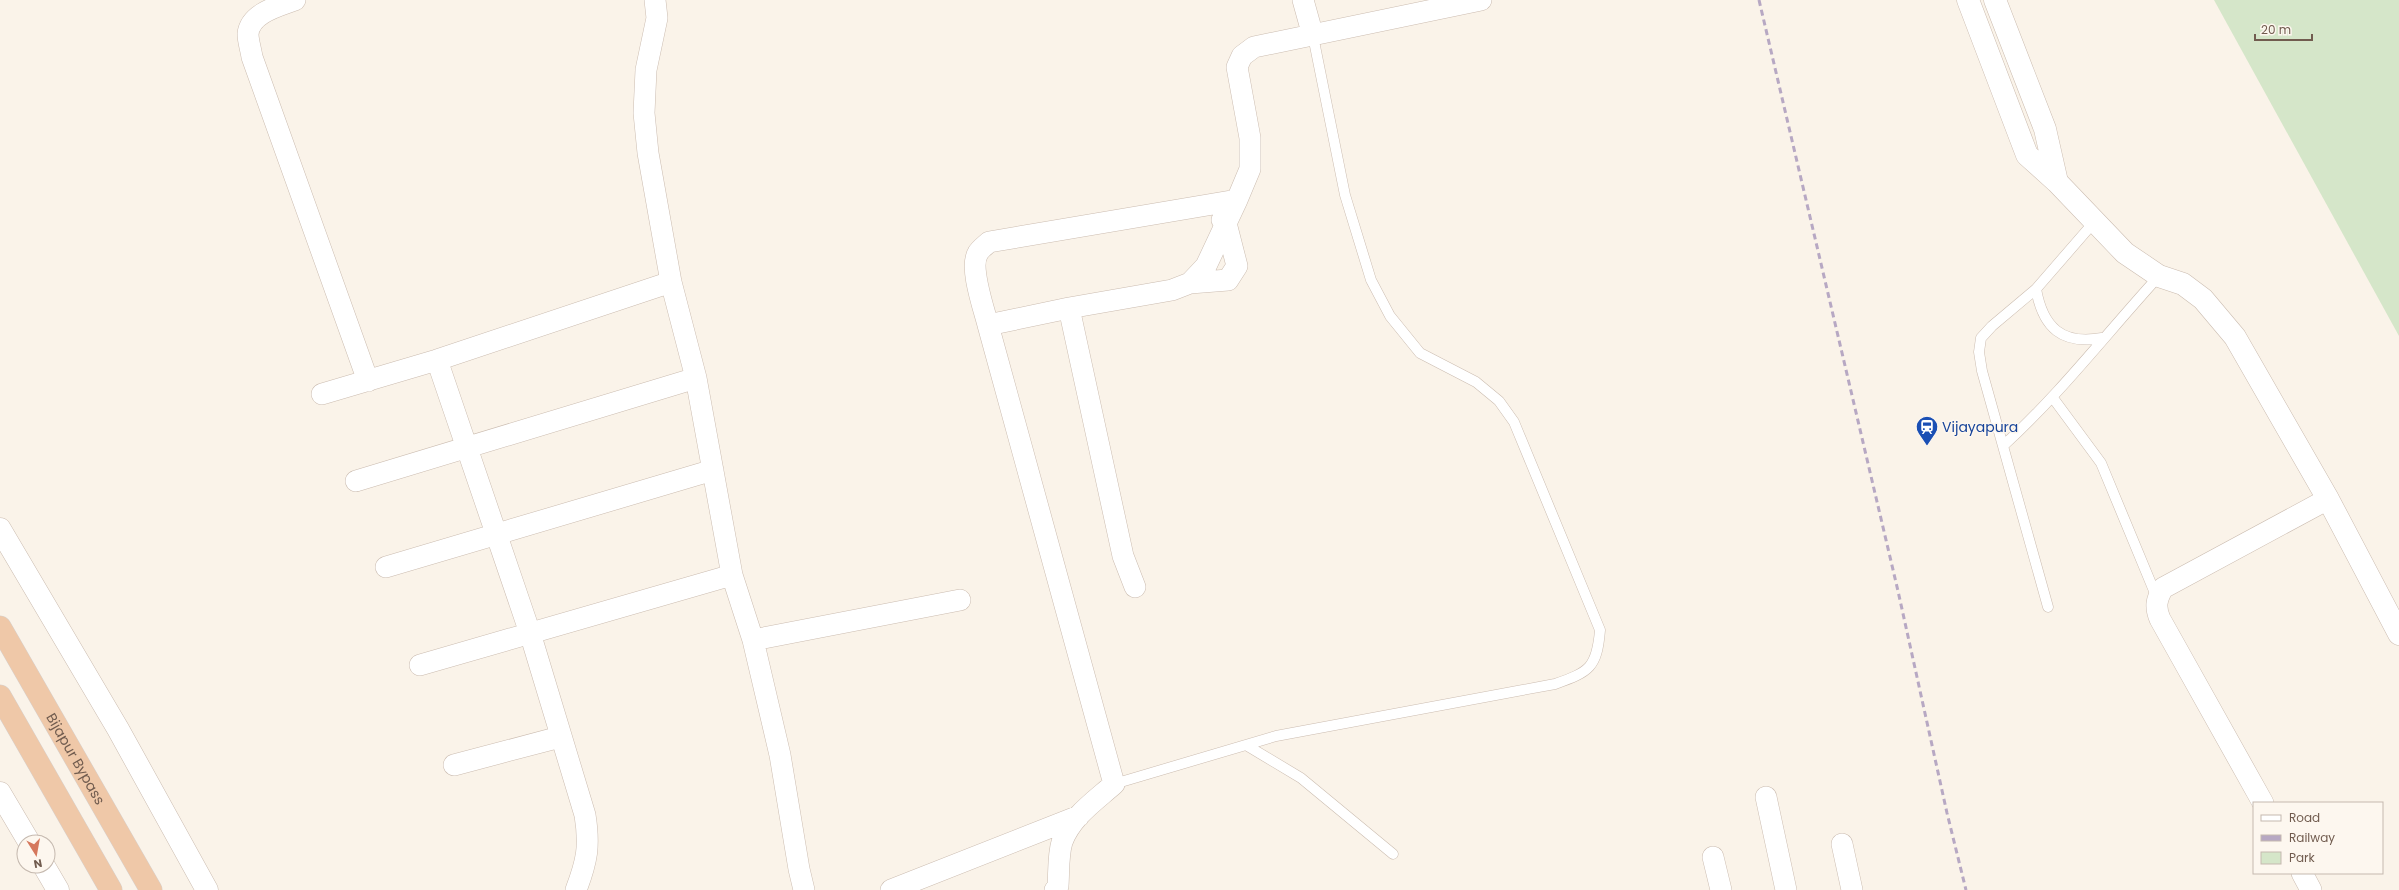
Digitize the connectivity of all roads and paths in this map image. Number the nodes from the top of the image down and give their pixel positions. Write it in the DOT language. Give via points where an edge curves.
graph roads {
  1 [pos="295,0"];
  2 [pos="655,0"];
  3 [pos="1303,0"];
  4 [pos="1481,0"];
  5 [pos="1968,0"];
  6 [pos="1995,0"];
  7 [pos="1313,36"];
  8 [pos="2057,182"];
  9 [pos="1237,200"];
  10 [pos="1207,205"];
  11 [pos="2095,221"];
  12 [pos="1226,223"];
  13 [pos="2159,276"];
  14 [pos="671,282"];
  15 [pos="1190,283"];
  16 [pos="2036,289"];
  17 [pos="1069,308"];
  18 [pos="988,326"];
  19 [pos="2102,338"];
  20 [pos="437,360"];
  21 [pos="696,378"];
  22 [pos="368,380"];
  23 [pos="322,394"];
  24 [pos="2053,398"];
  25 [pos="2004,445"];
  26 [pos="467,446"];
  27 [pos="713,470"];
  28 [pos="356,481"];
  29 [pos="2328,499"];
  30 [pos="0,529"];
  31 [pos="497,533"];
  32 [pos="386,567"];
  33 [pos="732,575"];
  34 [pos="1135,587"];
  35 [pos="2157,598"];
  36 [pos="960,600"];
  37 [pos="2048,607"];
  38 [pos="0,627"];
  39 [pos="530,633"];
  40 [pos="2399,634"];
  41 [pos="753,640"];
  42 [pos="420,665"];
  43 [pos="0,696"];
  44 [pos="560,737"];
  45 [pos="1246,745"];
  46 [pos="454,764"];
  47 [pos="1114,784"];
  48 [pos="0,793"];
  49 [pos="1766,797"];
  50 [pos="2262,802"];
  51 [pos="1079,816"];
  52 [pos="24,834"];
  53 [pos="1842,844"];
  54 [pos="1393,854"];
  55 [pos="1713,856"];
  56 [pos="49,874"];
  57 [pos="2303,874"];
  58 [pos="1058,889"];
  59 [pos="58,890"];
  60 [pos="111,890"];
  61 [pos="151,890"];
  62 [pos="207,890"];
  63 [pos="576,890"];
  64 [pos="804,890"];
  65 [pos="891,890"];
  66 [pos="1721,890"];
  67 [pos="1786,890"];
  68 [pos="1852,890"];
  69 [pos="2312,890"];
  1 -- 22 [label="street" via="267,10 255,20 248,33 252,57"];
  2 -- 14 [label="street" via="657,18 646,70 644,114 648,154"];
  3 -- 7 [label="street"];
  4 -- 7 [label="street"];
  5 -- 8 [label="street" via="2027,155"];
  6 -- 8 [label="street" via="2045,129"];
  7 -- 9 [label="street" via="1254,47 1242,56 1237,67 1250,138 1250,169"];
  7 -- 45 [label="lane" via="1346,195 1371,280 1390,316 1420,353 1476,382 1499,401 1514,422 1600,630 1599,646 1598,654 1582,674 1555,684 1276,736"];
  8 -- 11 [label="street"];
  9 -- 10 [label="street"];
  9 -- 12 [label="street"];
  10 -- 12 [label="street"];
  10 -- 18 [label="street" via="989,242 978,253 975,264"];
  11 -- 13 [label="street" via="2125,253"];
  11 -- 16 [label="lane"];
  12 -- 15 [label="street" via="1206,266"];
  12 -- 15 [label="street" via="1237,266 1228,280"];
  13 -- 19 [label="lane"];
  13 -- 29 [label="street" via="2183,284 2203,299 2235,337"];
  14 -- 20 [label="street"];
  14 -- 21 [label="street"];
  15 -- 17 [label="street" via="1172,290"];
  16 -- 19 [label="lane" via="2039,307 2045,319 2066,338 2084,341"];
  16 -- 25 [label="lane" via="1981,338 1979,352 1982,371"];
  17 -- 18 [label="street"];
  17 -- 34 [label="street" via="1123,556"];
  18 -- 47 [label="street"];
  19 -- 24 [label="lane"];
  20 -- 22 [label="street"];
  20 -- 26 [label="street"];
  21 -- 26 [label="street"];
  21 -- 27 [label="street"];
  22 -- 23 [label="street"];
  24 -- 25 [label="lane"];
  24 -- 35 [label="lane" via="2101,463"];
  25 -- 37 [label="lane"];
  26 -- 28 [label="street"];
  26 -- 31 [label="street"];
  27 -- 31 [label="street"];
  27 -- 33 [label="street"];
  29 -- 35 [label="street" via="2163,588"];
  29 -- 40 [label="street"];
  30 -- 62 [label="street" via="118,729"];
  31 -- 32 [label="street"];
  31 -- 39 [label="street"];
  33 -- 39 [label="street"];
  33 -- 41 [label="street"];
  35 -- 50 [label="street" via="2156,609 2160,619"];
  36 -- 41 [label="street"];
  38 -- 61 [label="highway, Bijapur Bypass"];
  39 -- 42 [label="street"];
  39 -- 44 [label="street"];
  41 -- 64 [label="street" via="780,755"];
  43 -- 60 [label="highway"];
  44 -- 46 [label="street"];
  44 -- 63 [label="street" via="585,815 589,841 584,868"];
  45 -- 47 [label="lane"];
  45 -- 54 [label="lane" via="1301,778"];
  47 -- 51 [label="street"];
  48 -- 52 [label="street"];
  49 -- 67 [label="street"];
  51 -- 58 [label="street" via="1062,843"];
  51 -- 65 [label="street"];
  53 -- 68 [label="street"];
  55 -- 66 [label="street"];
  56 -- 59 [label="street"];
  57 -- 69 [label="street"];
}
